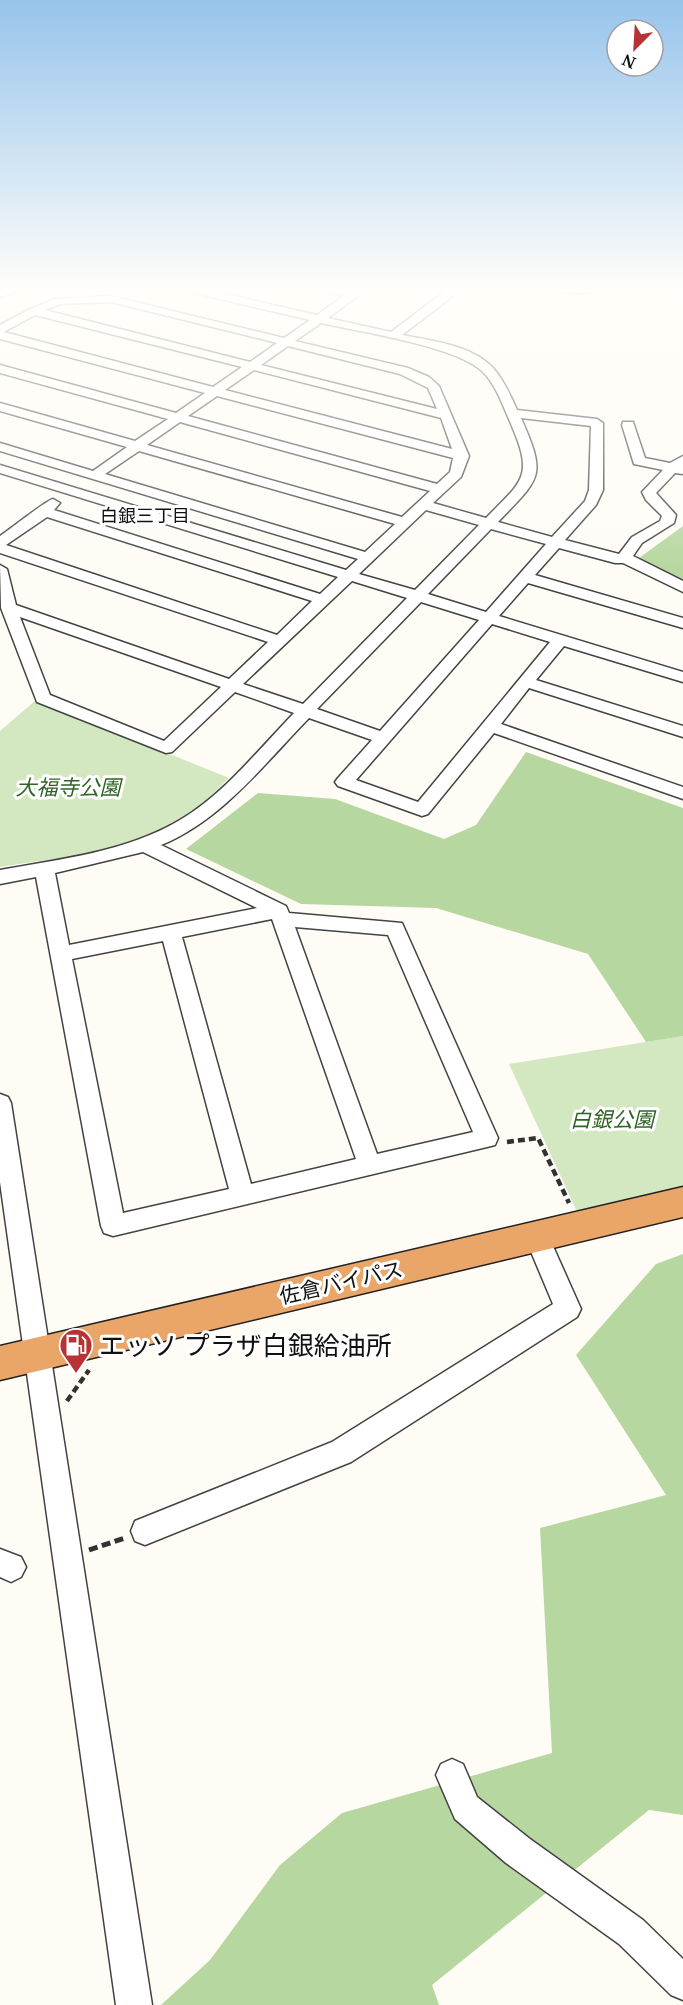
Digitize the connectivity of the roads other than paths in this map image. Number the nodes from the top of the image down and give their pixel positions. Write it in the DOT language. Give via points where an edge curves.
graph roads {
  1 [pos="50,383"];
  2 [pos="184,383"];
  3 [pos="228,383"];
  4 [pos="318,383"];
  5 [pos="427,383"];
  6 [pos="496,383"];
  7 [pos="216,391"];
  8 [pos="0,407"];
  9 [pos="511,413"];
  10 [pos="446,415"];
  11 [pos="178,417"];
  12 [pos="628,426"];
  13 [pos="137,446"];
  14 [pos="0,447"];
  15 [pos="462,456"];
  16 [pos="679,466"];
  17 [pos="0,469"];
  18 [pos="94,475"];
  19 [pos="440,489"];
  20 [pos="72,490"];
  21 [pos="424,505"];
  22 [pos="45,512"];
  23 [pos="405,522"];
  24 [pos="489,523"];
  25 [pos="556,542"];
  26 [pos="0,543"];
  27 [pos="0,548"];
  28 [pos="368,557"];
  29 [pos="625,558"];
  30 [pos="0,569"];
  31 [pos="349,575"];
  32 [pos="525,577"];
  33 [pos="683,587"];
  34 [pos="417,597"];
  35 [pos="324,600"];
  36 [pos="9,608"];
  37 [pos="489,618"];
  38 [pos="683,623"];
  39 [pos="560,640"];
  40 [pos="280,641"];
  41 [pos="683,677"];
  42 [pos="526,682"];
  43 [pos="233,686"];
  44 [pos="306,711"];
  45 [pos="490,726"];
  46 [pos="683,732"];
  47 [pos="383,738"];
  48 [pos="683,793"];
  49 [pos="143,844"];
  50 [pos="44,868"];
  51 [pos="0,877"];
  52 [pos="280,915"];
  53 [pos="171,933"];
  54 [pos="61,954"];
  55 [pos="0,1103"];
  56 [pos="370,1166"];
  57 [pos="243,1196"];
  58 [pos="683,1202"];
  59 [pos="536,1235"];
  60 [pos="38,1355"];
  61 [pos="0,1363"];
  62 [pos="145,1531"];
  63 [pos="452,1775"];
  64 [pos="683,1983"];
  65 [pos="134,2005"];
  1 -- 11 [label="street"];
  2 -- 7 [label="street"];
  3 -- 7 [label="street"];
  4 -- 10 [label="street"];
  5 -- 10 [label="street" via="433,386"];
  6 -- 9 [label="street"];
  7 -- 11 [label="street"];
  7 -- 15 [label="street"];
  8 -- 13 [label="street"];
  9 -- 24 [label="street" via="526,444 531,473 521,490"];
  9 -- 25 [label="street" via="597,423 596,490 591,502"];
  10 -- 15 [label="street"];
  11 -- 13 [label="street"];
  11 -- 19 [label="street"];
  12 -- 16 [label="street" via="639,461"];
  13 -- 18 [label="street"];
  13 -- 23 [label="street"];
  14 -- 18 [label="street"];
  15 -- 19 [label="street" via="460,470"];
  16 -- 29 [label="street" via="649,492 669,515 667,523 636,539"];
  17 -- 20 [label="street"];
  18 -- 20 [label="street"];
  18 -- 28 [label="street"];
  19 -- 21 [label="street"];
  20 -- 22 [label="street"];
  20 -- 31 [label="street"];
  21 -- 23 [label="street"];
  21 -- 24 [label="street"];
  22 -- 26 [label="street"];
  22 -- 35 [label="street"];
  23 -- 28 [label="street"];
  24 -- 25 [label="street"];
  24 -- 34 [label="street"];
  25 -- 29 [label="street"];
  25 -- 32 [label="street"];
  27 -- 40 [label="street"];
  28 -- 31 [label="street"];
  29 -- 33 [label="street"];
  30 -- 36 [label="street"];
  31 -- 34 [label="street"];
  31 -- 35 [label="street"];
  32 -- 37 [label="street"];
  32 -- 38 [label="street"];
  34 -- 37 [label="street"];
  34 -- 44 [label="street"];
  35 -- 40 [label="street"];
  36 -- 43 [label="street"];
  36 -- 43 [label="street" via="43,698 166,748"];
  37 -- 39 [label="street"];
  37 -- 47 [label="street"];
  39 -- 41 [label="street"];
  39 -- 42 [label="street"];
  40 -- 43 [label="street"];
  42 -- 45 [label="street"];
  42 -- 46 [label="street"];
  43 -- 44 [label="street"];
  44 -- 47 [label="street"];
  44 -- 49 [label="street" via="222,797 186,825"];
  45 -- 47 [label="street" via="422,810 344,782"];
  45 -- 48 [label="street"];
  49 -- 50 [label="street"];
  49 -- 52 [label="street"];
  50 -- 51 [label="street"];
  50 -- 54 [label="street"];
  52 -- 53 [label="street"];
  52 -- 56 [label="street"];
  52 -- 56 [label="street" via="395,928 487,1138"];
  53 -- 54 [label="street"];
  53 -- 57 [label="street"];
  54 -- 57 [label="street" via="114,1226"];
  55 -- 60 [label="street"];
  56 -- 57 [label="street"];
  58 -- 59 [label="highway, 佐倉バイパス"];
  59 -- 60 [label="highway, 佐倉バイパス"];
  59 -- 62 [label="street" via="568,1309 341,1452"];
  60 -- 61 [label="highway, 佐倉バイパス"];
  60 -- 65 [label="street"];
  63 -- 64 [label="street" via="466,1808 518,1851 631,1932"];
}
